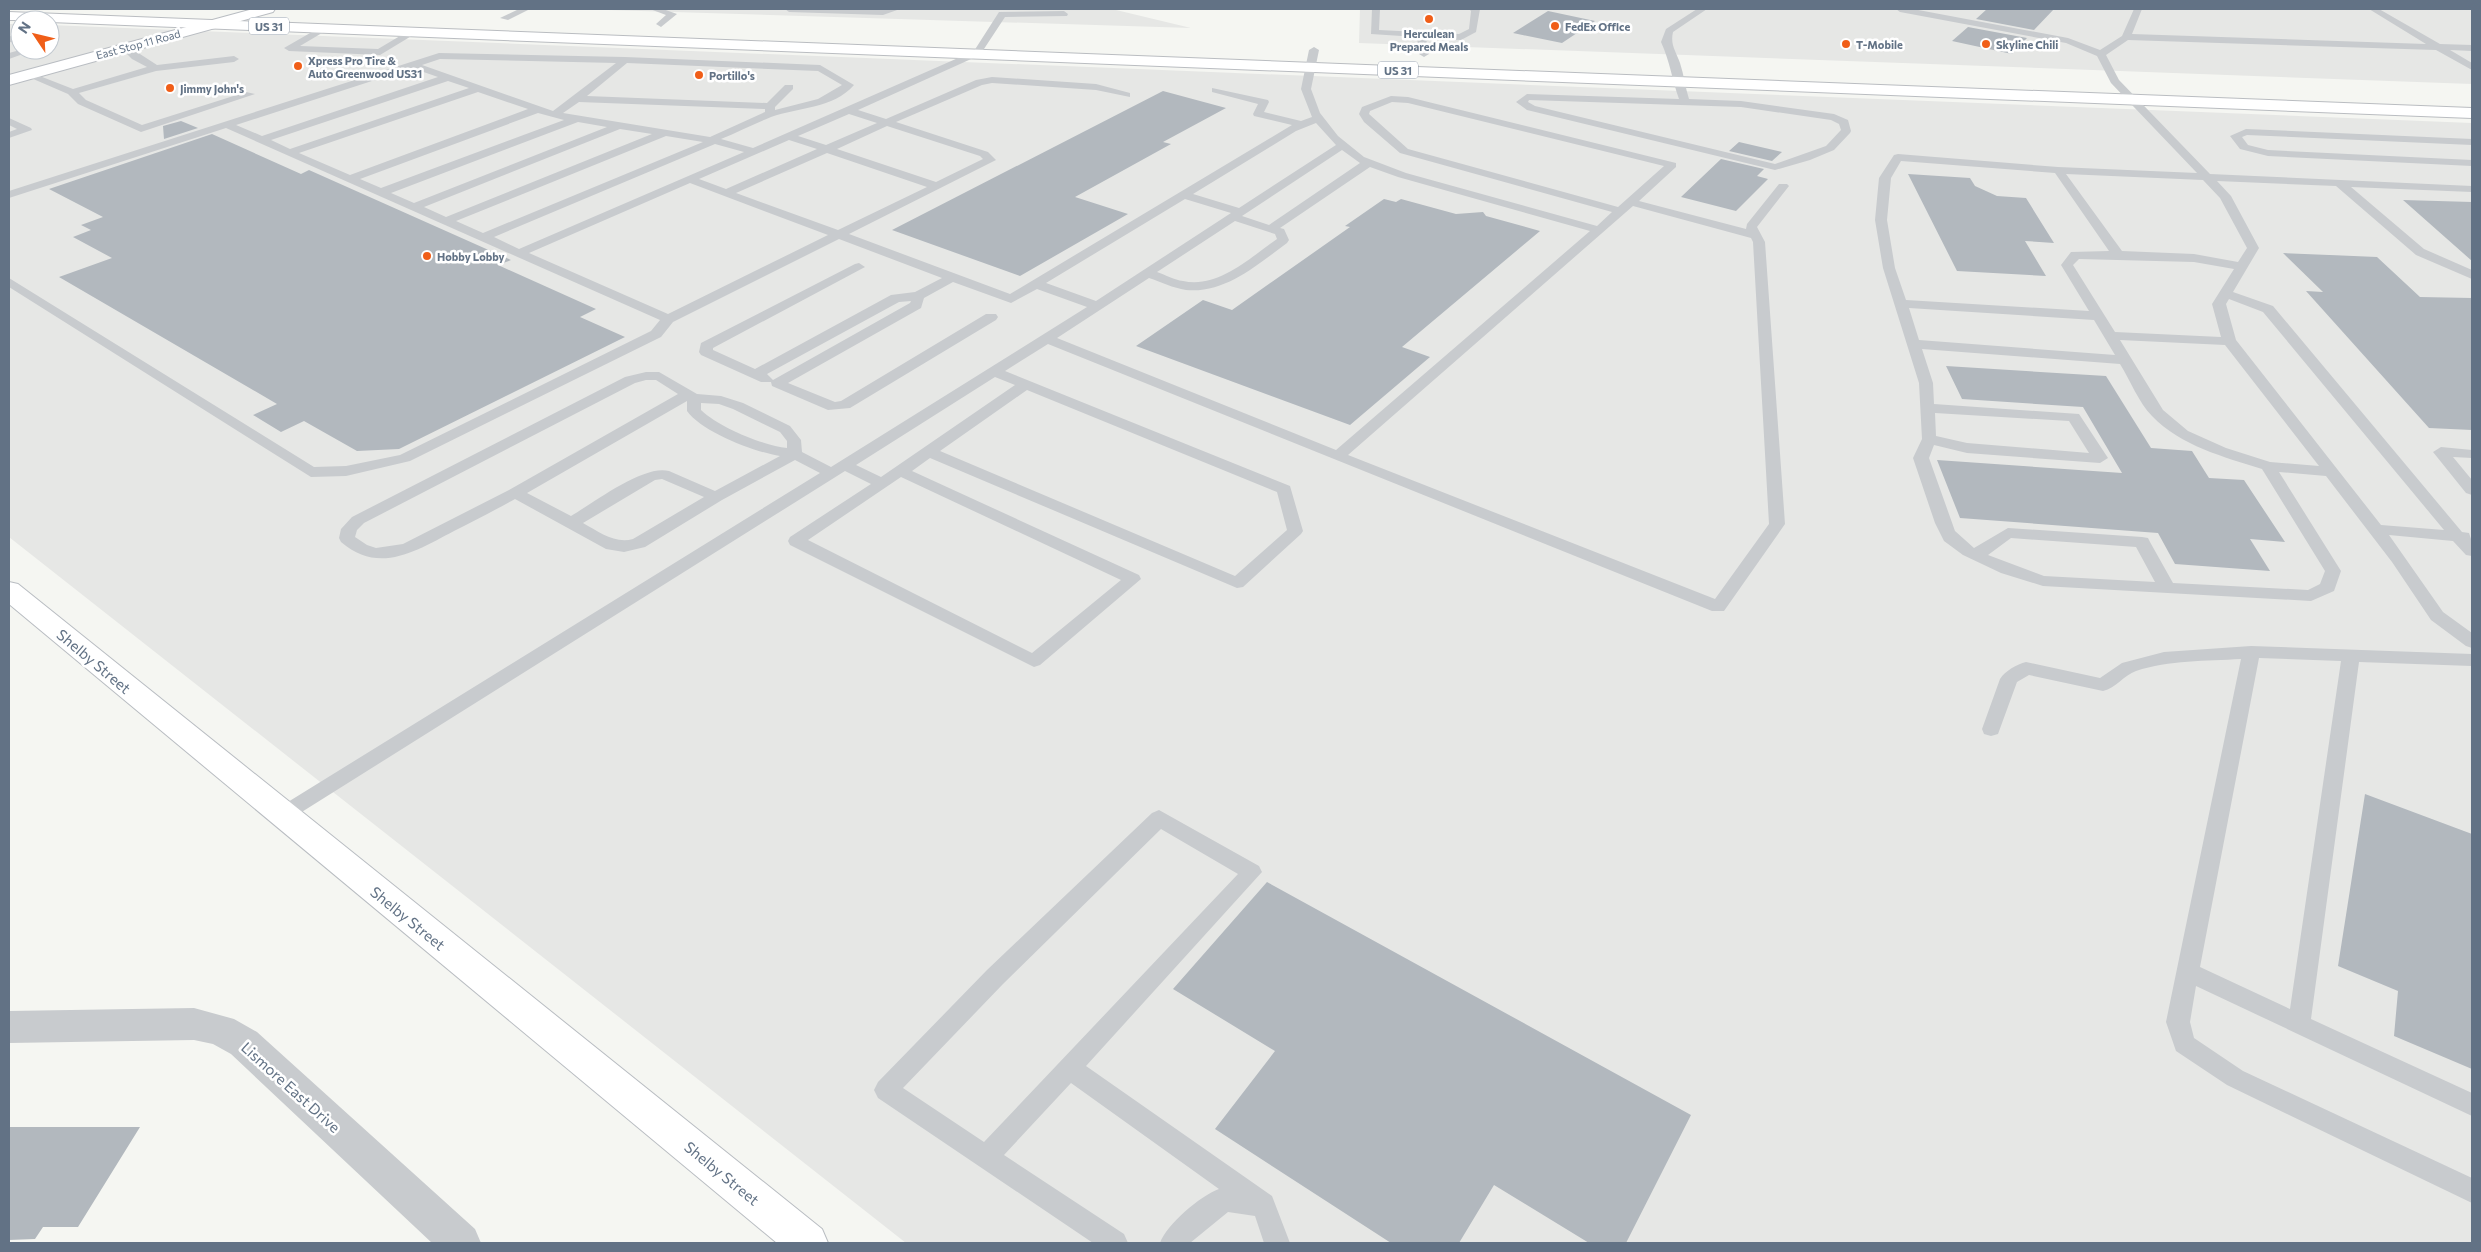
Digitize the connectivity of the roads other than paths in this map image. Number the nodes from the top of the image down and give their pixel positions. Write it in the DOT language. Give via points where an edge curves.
graph roads {
  1 [pos="259,9"];
  2 [pos="268,9"];
  3 [pos="654,9"];
  4 [pos="684,9"];
  5 [pos="789,9"];
  6 [pos="896,9"];
  7 [pos="1376,9"];
  8 [pos="1473,9"];
  9 [pos="1685,9"];
  10 [pos="1900,9"];
  11 [pos="2138,9"];
  12 [pos="2373,9"];
  13 [pos="286,10"];
  14 [pos="1700,11"];
  15 [pos="530,14"];
  16 [pos="1064,14"];
  17 [pos="9,16"];
  18 [pos="486,17"];
  19 [pos="677,19"];
  20 [pos="641,23"];
  21 [pos="214,24"];
  22 [pos="324,28"];
  23 [pos="413,32"];
  24 [pos="968,36"];
  25 [pos="986,36"];
  26 [pos="1421,36"];
  27 [pos="1006,37"];
  28 [pos="2126,37"];
  29 [pos="2441,47"];
  30 [pos="126,48"];
  31 [pos="2472,48"];
  32 [pos="1309,49"];
  33 [pos="1332,50"];
  34 [pos="976,53"];
  35 [pos="1406,53"];
  36 [pos="1424,54"];
  37 [pos="2101,54"];
  38 [pos="1442,55"];
  39 [pos="234,59"];
  40 [pos="625,60"];
  41 [pos="1657,63"];
  42 [pos="1676,64"];
  43 [pos="413,65"];
  44 [pos="1696,65"];
  45 [pos="1312,66"];
  46 [pos="2472,66"];
  47 [pos="155,68"];
  48 [pos="29,75"];
  49 [pos="449,78"];
  50 [pos="9,80"];
  51 [pos="2095,80"];
  52 [pos="2115,81"];
  53 [pos="1678,82"];
  54 [pos="2134,82"];
  55 [pos="789,87"];
  56 [pos="479,88"];
  57 [pos="1216,90"];
  58 [pos="72,92"];
  59 [pos="250,94"];
  60 [pos="1126,95"];
  61 [pos="577,100"];
  62 [pos="2131,100"];
  63 [pos="1685,103"];
  64 [pos="539,109"];
  65 [pos="770,110"];
  66 [pos="847,110"];
  67 [pos="2472,113"];
  68 [pos="554,115"];
  69 [pos="576,118"];
  70 [pos="1318,118"];
  71 [pos="9,121"];
  72 [pos="886,122"];
  73 [pos="227,124"];
  74 [pos="1303,124"];
  75 [pos="620,126"];
  76 [pos="665,133"];
  77 [pos="9,135"];
  78 [pos="788,136"];
  79 [pos="262,140"];
  80 [pos="712,141"];
  81 [pos="2472,142"];
  82 [pos="1343,145"];
  83 [pos="825,149"];
  84 [pos="754,151"];
  85 [pos="291,152"];
  86 [pos="1369,162"];
  87 [pos="2472,163"];
  88 [pos="2058,170"];
  89 [pos="2204,175"];
  90 [pos="350,178"];
  91 [pos="689,179"];
  92 [pos="2338,182"];
  93 [pos="937,186"];
  94 [pos="1783,186"];
  95 [pos="2472,188"];
  96 [pos="382,192"];
  97 [pos="726,193"];
  98 [pos="9,195"];
  99 [pos="1184,195"];
  100 [pos="1631,202"];
  101 [pos="414,207"];
  102 [pos="1621,211"];
  103 [pos="1237,215"];
  104 [pos="446,221"];
  105 [pos="1271,229"];
  106 [pos="1599,230"];
  107 [pos="839,235"];
  108 [pos="1755,235"];
  109 [pos="484,238"];
  110 [pos="519,253"];
  111 [pos="2118,254"];
  112 [pos="2242,266"];
  113 [pos="859,267"];
  114 [pos="1147,273"];
  115 [pos="2472,275"];
  116 [pos="953,277"];
  117 [pos="9,282"];
  118 [pos="1035,284"];
  119 [pos="2225,293"];
  120 [pos="918,296"];
  121 [pos="1900,304"];
  122 [pos="1096,306"];
  123 [pos="2098,316"];
  124 [pos="992,317"];
  125 [pos="668,319"];
  126 [pos="2110,336"];
  127 [pos="1047,339"];
  128 [pos="2229,341"];
  129 [pos="1913,344"];
  130 [pos="2125,360"];
  131 [pos="994,372"];
  132 [pos="756,374"];
  133 [pos="777,383"];
  134 [pos="1025,385"];
  135 [pos="690,396"];
  136 [pos="1928,408"];
  137 [pos="1929,439"];
  138 [pos="929,452"];
  139 [pos="795,454"];
  140 [pos="2472,454"];
  141 [pos="1338,456"];
  142 [pos="2268,466"];
  143 [pos="837,469"];
  144 [pos="900,471"];
  145 [pos="2329,472"];
  146 [pos="882,483"];
  147 [pos="2472,490"];
  148 [pos="515,493"];
  149 [pos="716,497"];
  150 [pos="573,522"];
  151 [pos="2374,529"];
  152 [pos="2465,537"];
  153 [pos="2472,551"];
  154 [pos="1978,555"];
  155 [pos="2167,588"];
  156 [pos="9,590"];
  157 [pos="2472,642"];
  158 [pos="2251,652"];
  159 [pos="2351,656"];
  160 [pos="2472,660"];
  161 [pos="1991,730"];
  162 [pos="282,815"];
  163 [pos="2188,972"];
  164 [pos="2299,1024"];
  165 [pos="9,1027"];
  166 [pos="1069,1068"];
  167 [pos="2472,1105"];
  168 [pos="986,1157"];
  169 [pos="2472,1191"];
  170 [pos="1263,1205"];
  171 [pos="461,1243"];
  172 [pos="808,1243"];
  173 [pos="1115,1243"];
  174 [pos="1173,1243"];
  175 [pos="1276,1243"];
  1 -- 2 [label="main road, US 31"];
  2 -- 13 [label="main road, US 31"];
  2 -- 21 [label="main road, East Stop 11 Road"];
  3 -- 19 [label="lane"];
  4 -- 19 [label="lane"];
  5 -- 6 [label="lane" via="883,12"];
  7 -- 26 [label="lane" via="1374,32"];
  8 -- 26 [label="lane" via="1476,9 1474,30 1468,34 1461,37"];
  9 -- 14 [label="lane"];
  10 -- 37 [label="lane" via="2068,41"];
  11 -- 28 [label="lane"];
  12 -- 29 [label="lane"];
  14 -- 42 [label="lane" via="1669,31 1666,42"];
  15 -- 18 [label="main road"];
  16 -- 25 [label="lane" via="1002,14"];
  17 -- 21 [label="main road, US 31"];
  19 -- 20 [label="main road" via="661,24"];
  21 -- 22 [label="main road, US 31"];
  21 -- 30 [label="main road, East Stop 11 Road"];
  22 -- 23 [label="main road, US 31"];
  22 -- 23 [label="lane" via="289,48 380,52"];
  23 -- 34 [label="main road, US 31"];
  24 -- 25 [label="main road"];
  25 -- 27 [label="main road"];
  25 -- 34 [label="lane"];
  26 -- 36 [label="lane"];
  28 -- 29 [label="lane"];
  28 -- 37 [label="lane"];
  29 -- 31 [label="lane"];
  29 -- 46 [label="lane"];
  30 -- 47 [label="lane"];
  30 -- 48 [label="main road, East Stop 11 Road"];
  32 -- 33 [label="main road"];
  32 -- 45 [label="lane"];
  34 -- 45 [label="main road, US 31"];
  34 -- 66 [label="lane"];
  35 -- 36 [label="main road, US 31"];
  36 -- 38 [label="main road, US 31"];
  37 -- 52 [label="lane"];
  39 -- 47 [label="lane"];
  40 -- 43 [label="lane" via="439,56"];
  40 -- 61 [label="lane"];
  40 -- 65 [label="lane" via="820,68 849,86 813,104"];
  41 -- 42 [label="main road"];
  42 -- 44 [label="main road"];
  42 -- 53 [label="lane"];
  43 -- 49 [label="lane"];
  43 -- 73 [label="lane"];
  45 -- 53 [label="main road, US 31"];
  45 -- 70 [label="lane" via="1306,89"];
  47 -- 58 [label="lane"];
  48 -- 50 [label="main road, East Stop 11 Road"];
  48 -- 58 [label="lane"];
  49 -- 56 [label="lane"];
  49 -- 79 [label="lane"];
  51 -- 52 [label="main road"];
  52 -- 54 [label="main road"];
  52 -- 62 [label="lane"];
  53 -- 62 [label="main road, US 31"];
  53 -- 63 [label="lane"];
  55 -- 65 [label="lane"];
  56 -- 64 [label="lane"];
  56 -- 85 [label="lane"];
  57 -- 74 [label="lane" via="1264,102 1258,114"];
  58 -- 59 [label="lane" via="82,102 141,129"];
  60 -- 72 [label="lane" via="1096,87 992,80 980,82"];
  61 -- 65 [label="lane"];
  61 -- 68 [label="lane"];
  62 -- 67 [label="main road, US 31"];
  62 -- 89 [label="lane"];
  63 -- 63 [label="lane" via="1741,104 1814,113 1844,122 1846,131 1830,148 1775,167 1531,108 1521,102 1527,97"];
  64 -- 68 [label="lane"];
  64 -- 90 [label="lane"];
  65 -- 80 [label="lane"];
  66 -- 72 [label="lane"];
  66 -- 78 [label="lane"];
  68 -- 69 [label="lane"];
  69 -- 75 [label="lane"];
  69 -- 96 [label="lane"];
  70 -- 74 [label="lane"];
  70 -- 82 [label="lane"];
  71 -- 77 [label="lane" via="27,130"];
  72 -- 83 [label="lane"];
  72 -- 93 [label="lane" via="984,154 990,160"];
  73 -- 79 [label="lane"];
  73 -- 98 [label="lane"];
  74 -- 99 [label="lane"];
  75 -- 76 [label="lane"];
  75 -- 101 [label="lane"];
  76 -- 80 [label="lane"];
  76 -- 104 [label="lane"];
  78 -- 83 [label="lane"];
  78 -- 84 [label="lane"];
  79 -- 85 [label="lane"];
  80 -- 84 [label="lane"];
  80 -- 109 [label="lane"];
  81 -- 87 [label="lane" via="2246,132 2235,136 2244,147 2268,153"];
  82 -- 86 [label="lane"];
  82 -- 103 [label="lane"];
  83 -- 93 [label="lane"];
  83 -- 97 [label="lane"];
  84 -- 91 [label="lane"];
  85 -- 90 [label="lane"];
  86 -- 105 [label="lane"];
  86 -- 106 [label="lane" via="1402,175"];
  88 -- 89 [label="lane"];
  88 -- 111 [label="lane"];
  88 -- 121 [label="lane" via="1898,157 1885,178 1881,220 1889,268"];
  89 -- 92 [label="lane"];
  89 -- 112 [label="lane" via="2225,196 2253,248"];
  90 -- 96 [label="lane"];
  91 -- 97 [label="lane"];
  91 -- 110 [label="lane"];
  92 -- 95 [label="lane"];
  92 -- 115 [label="lane" via="2420,252"];
  93 -- 107 [label="lane"];
  94 -- 108 [label="lane" via="1751,227"];
  96 -- 101 [label="lane"];
  97 -- 107 [label="lane"];
  99 -- 103 [label="lane"];
  99 -- 118 [label="lane"];
  100 -- 102 [label="lane"];
  100 -- 102 [label="lane" via="1672,165 1408,100 1381,102 1366,109 1364,114 1404,151"];
  100 -- 108 [label="lane"];
  101 -- 104 [label="lane"];
  102 -- 106 [label="lane"];
  103 -- 105 [label="lane"];
  103 -- 114 [label="lane"];
  104 -- 109 [label="lane"];
  105 -- 114 [label="lane" via="1280,232 1283,240 1228,278 1208,285 1187,286"];
  106 -- 141 [label="lane"];
  107 -- 116 [label="lane"];
  107 -- 125 [label="lane"];
  108 -- 141 [label="lane" via="1759,242 1777,524 1718,607"];
  109 -- 110 [label="lane"];
  110 -- 125 [label="lane"];
  111 -- 112 [label="lane" via="2194,258"];
  111 -- 123 [label="lane" via="2075,255 2067,265"];
  112 -- 119 [label="lane"];
  113 -- 132 [label="lane" via="706,346 706,352"];
  114 -- 122 [label="lane"];
  116 -- 118 [label="lane" via="1011,299"];
  116 -- 120 [label="lane"];
  117 -- 125 [label="lane" via="311,472 346,471 405,458 656,334"];
  118 -- 122 [label="lane"];
  119 -- 128 [label="lane" via="2219,304"];
  119 -- 152 [label="lane" via="2268,309"];
  120 -- 132 [label="lane" via="896,298"];
  120 -- 133 [label="lane" via="916,305"];
  121 -- 123 [label="lane"];
  121 -- 129 [label="lane"];
  122 -- 127 [label="lane"];
  123 -- 126 [label="lane"];
  124 -- 133 [label="lane" via="844,405 832,407"];
  126 -- 128 [label="lane"];
  126 -- 130 [label="lane"];
  127 -- 131 [label="lane"];
  127 -- 141 [label="lane"];
  128 -- 145 [label="lane"];
  129 -- 130 [label="lane"];
  129 -- 136 [label="lane" via="1926,383"];
  130 -- 142 [label="lane" via="2157,413 2184,434 2221,451"];
  131 -- 134 [label="lane"];
  131 -- 143 [label="lane"];
  132 -- 133 [label="lane"];
  134 -- 138 [label="lane"];
  134 -- 138 [label="lane" via="1284,489 1295,531 1237,583"];
  135 -- 139 [label="lane" via="694,411 703,420 768,450"];
  135 -- 139 [label="lane" via="721,400 785,429 794,440"];
  135 -- 148 [label="lane"];
  135 -- 148 [label="lane" via="659,376 630,380 358,520 349,529 347,538 356,548 371,554 391,554 409,548"];
  136 -- 137 [label="lane"];
  136 -- 137 [label="lane" via="2074,417 2100,458 1967,448"];
  137 -- 154 [label="lane" via="1921,458 1949,536"];
  138 -- 144 [label="lane"];
  139 -- 143 [label="lane"];
  139 -- 149 [label="lane"];
  140 -- 147 [label="lane" via="2441,452"];
  142 -- 145 [label="lane"];
  142 -- 155 [label="lane" via="2333,571 2328,587 2311,596"];
  143 -- 146 [label="lane"];
  143 -- 162 [label="lane"];
  144 -- 146 [label="lane"];
  144 -- 146 [label="lane" via="1133,579 1034,662 796,541"];
  145 -- 151 [label="lane"];
  148 -- 150 [label="lane"];
  149 -- 150 [label="lane" via="664,474 651,476"];
  149 -- 150 [label="lane" via="639,543 624,547 612,545"];
  151 -- 152 [label="lane"];
  151 -- 157 [label="lane" via="2437,616"];
  152 -- 153 [label="lane"];
  154 -- 155 [label="lane" via="2004,569 2043,581"];
  154 -- 155 [label="lane" via="2008,533 2142,542"];
  156 -- 162 [label="main road, Shelby Street"];
  158 -- 159 [label="lane"];
  158 -- 161 [label="lane" via="2164,658 2128,666 2103,685 2026,668 2009,679"];
  158 -- 163 [label="lane"];
  159 -- 160 [label="lane"];
  159 -- 164 [label="lane"];
  162 -- 172 [label="main road, Shelby Street"];
  163 -- 164 [label="lane"];
  163 -- 169 [label="lane" via="2178,1022 2184,1044 2235,1078"];
  164 -- 167 [label="lane"];
  165 -- 171 [label="street, Lismore East Drive" via="194,1024 221,1030 238,1039"];
  166 -- 168 [label="lane"];
  166 -- 168 [label="lane" via="1252,872 1159,818 995,977 886,1090"];
  166 -- 170 [label="lane"];
  168 -- 173 [label="lane"];
  170 -- 174 [label="lane" via="1224,1199 1186,1228"];
  170 -- 175 [label="lane" via="1278,1239"];
}
